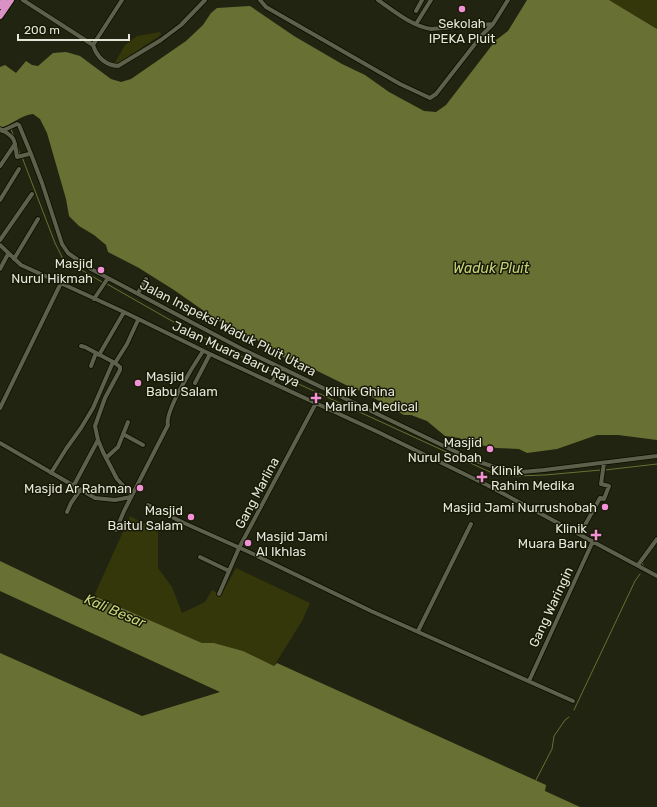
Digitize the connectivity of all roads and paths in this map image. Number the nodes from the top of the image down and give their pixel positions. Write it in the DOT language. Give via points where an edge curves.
graph roads {
  1 [pos="4,0"];
  2 [pos="11,0"];
  3 [pos="23,0"];
  4 [pos="122,0"];
  5 [pos="205,0"];
  6 [pos="260,0"];
  7 [pos="378,0"];
  8 [pos="422,0"];
  9 [pos="431,0"];
  10 [pos="508,0"];
  11 [pos="0,6"];
  12 [pos="416,11"];
  13 [pos="0,16"];
  14 [pos="414,23"];
  15 [pos="493,24"];
  16 [pos="93,45"];
  17 [pos="1,130"];
  18 [pos="15,144"];
  19 [pos="30,154"];
  20 [pos="0,166"];
  21 [pos="20,169"];
  22 [pos="32,194"];
  23 [pos="0,200"];
  24 [pos="38,219"];
  25 [pos="0,240"];
  26 [pos="0,245"];
  27 [pos="8,254"];
  28 [pos="14,259"];
  29 [pos="0,269"];
  30 [pos="108,278"];
  31 [pos="146,279"];
  32 [pos="61,283"];
  33 [pos="138,293"];
  34 [pos="94,299"];
  35 [pos="124,312"];
  36 [pos="138,320"];
  37 [pos="81,346"];
  38 [pos="203,351"];
  39 [pos="98,354"];
  40 [pos="210,354"];
  41 [pos="114,363"];
  42 [pos="90,366"];
  43 [pos="281,368"];
  44 [pos="272,382"];
  45 [pos="195,383"];
  46 [pos="316,403"];
  47 [pos="0,408"];
  48 [pos="128,422"];
  49 [pos="123,434"];
  50 [pos="98,440"];
  51 [pos="0,443"];
  52 [pos="144,445"];
  53 [pos="657,456"];
  54 [pos="106,458"];
  55 [pos="604,462"];
  56 [pos="51,473"];
  57 [pos="74,487"];
  58 [pos="80,490"];
  59 [pos="132,496"];
  60 [pos="148,505"];
  61 [pos="67,512"];
  62 [pos="471,524"];
  63 [pos="116,530"];
  64 [pos="580,534"];
  65 [pos="657,538"];
  66 [pos="594,541"];
  67 [pos="239,548"];
  68 [pos="200,557"];
  69 [pos="638,565"];
  70 [pos="229,571"];
  71 [pos="657,576"];
  72 [pos="219,594"];
  73 [pos="418,632"];
  74 [pos="529,681"];
  75 [pos="573,701"];
  1 -- 11 [label="highway"];
  2 -- 13 [label="highway"];
  3 -- 16 [label="street"];
  4 -- 16 [label="street"];
  5 -- 16 [label="street" via="181,26 120,66 99,58"];
  6 -- 15 [label="street" via="266,7 355,59 428,97 436,94"];
  7 -- 14 [label="street"];
  8 -- 12 [label="street"];
  9 -- 14 [label="street"];
  10 -- 15 [label="street"];
  14 -- 15 [label="street" via="432,29"];
  17 -- 18 [label="street" via="10,134"];
  17 -- 19 [label="street, Jalan Inspeksi Waduk Pluit Utara" via="19,125"];
  18 -- 19 [label="street" via="17,157"];
  18 -- 20 [label="street"];
  19 -- 30 [label="street, Jalan Inspeksi Waduk Pluit Utara" via="62,244 78,261"];
  21 -- 23 [label="street"];
  22 -- 25 [label="street"];
  24 -- 28 [label="street"];
  26 -- 27 [label="street, Jalan Muara Baru Raya"];
  27 -- 28 [label="street, Jalan Muara Baru Raya"];
  27 -- 29 [label="street"];
  28 -- 32 [label="street, Jalan Muara Baru Raya" via="21,265"];
  30 -- 33 [label="street, Jalan Inspeksi Waduk Pluit Utara"];
  30 -- 34 [label="street"];
  31 -- 33 [label="street"];
  32 -- 34 [label="street, Jalan Muara Baru Raya"];
  32 -- 47 [label="street"];
  33 -- 43 [label="street, Jalan Inspeksi Waduk Pluit Utara" via="198,327"];
  34 -- 35 [label="street, Jalan Muara Baru Raya"];
  35 -- 36 [label="street, Jalan Muara Baru Raya"];
  35 -- 39 [label="street"];
  36 -- 38 [label="street, Jalan Muara Baru Raya"];
  36 -- 41 [label="street"];
  37 -- 39 [label="street"];
  38 -- 40 [label="street, Jalan Muara Baru Raya"];
  38 -- 59 [label="street" via="174,401 168,425"];
  39 -- 41 [label="street"];
  39 -- 42 [label="street"];
  40 -- 44 [label="street, Jalan Muara Baru Raya"];
  40 -- 45 [label="street"];
  41 -- 50 [label="street" via="120,370 105,398 95,426"];
  41 -- 56 [label="street" via="85,422"];
  43 -- 44 [label="street"];
  43 -- 55 [label="street, Jalan Inspeksi Waduk Pluit Utara" via="473,460 507,471 522,472"];
  44 -- 46 [label="street, Jalan Muara Baru Raya"];
  46 -- 64 [label="street, Jalan Muara Baru Raya" via="487,485"];
  46 -- 67 [label="street, Gang Marlina"];
  48 -- 49 [label="street"];
  49 -- 52 [label="street"];
  49 -- 54 [label="street" via="118,447"];
  50 -- 54 [label="street"];
  50 -- 57 [label="street"];
  51 -- 56 [label="street"];
  53 -- 55 [label="street, Jalan Inspeksi Waduk Pluit Utara"];
  54 -- 59 [label="street" via="117,479"];
  55 -- 64 [label="street" via="601,484 609,486 604,499 600,498"];
  56 -- 57 [label="street"];
  57 -- 58 [label="street"];
  58 -- 59 [label="street" via="97,498 115,500"];
  58 -- 61 [label="street"];
  59 -- 63 [label="street"];
  60 -- 67 [label="street"];
  62 -- 73 [label="street"];
  64 -- 66 [label="street, Jalan Muara Baru Raya"];
  65 -- 69 [label="street"];
  66 -- 69 [label="street, Jalan Muara Baru Raya"];
  66 -- 74 [label="street, Gang Waringin"];
  67 -- 70 [label="street, Gang Marlina"];
  67 -- 73 [label="street"];
  68 -- 70 [label="street"];
  69 -- 71 [label="street, Jalan Muara Baru Raya"];
  70 -- 72 [label="street, Gang Marlina"];
  73 -- 74 [label="street"];
  74 -- 75 [label="street"];
}
